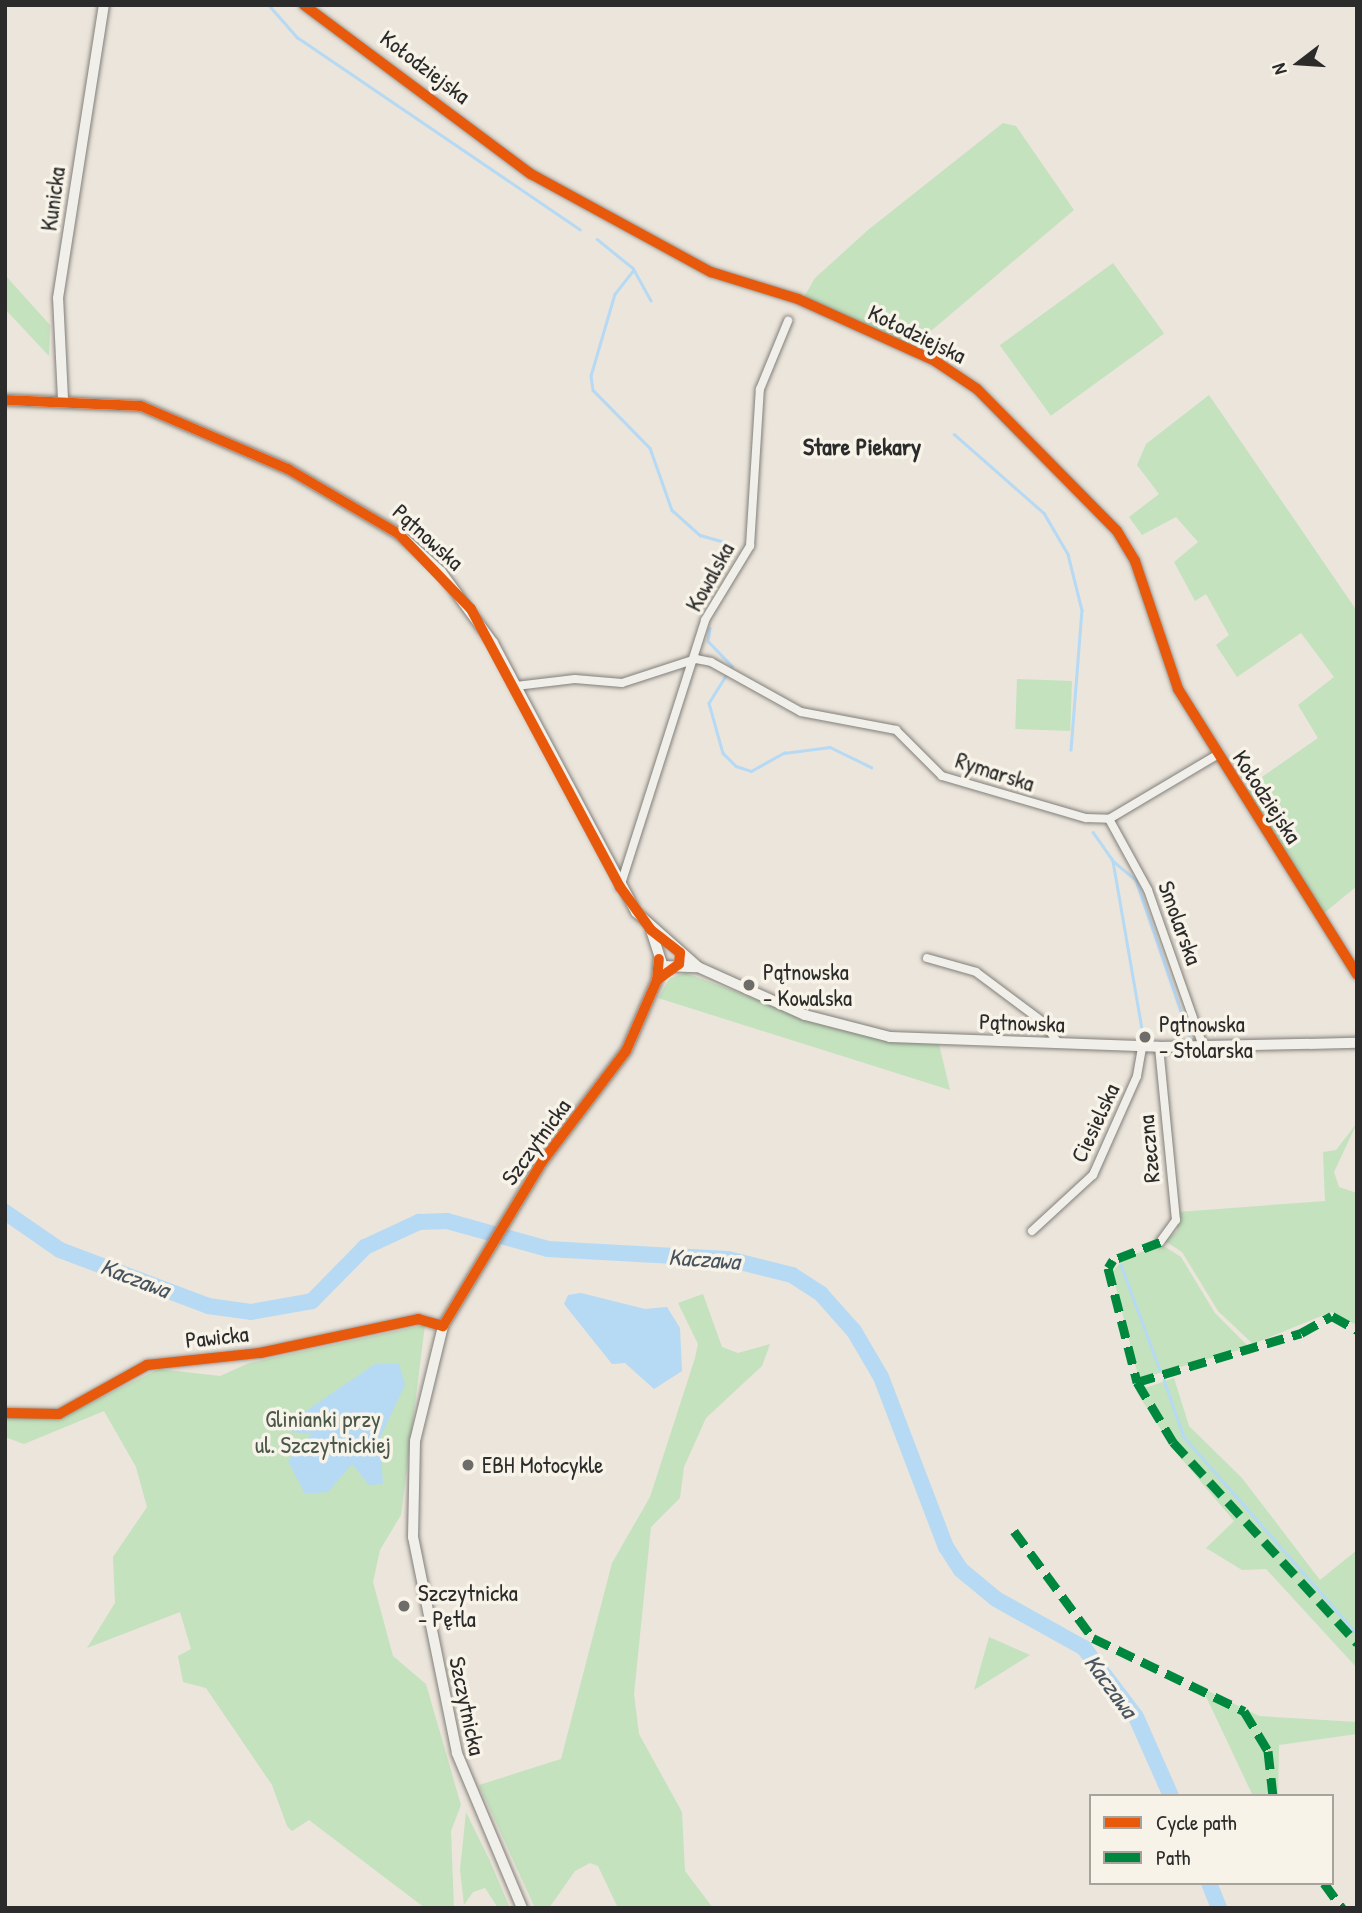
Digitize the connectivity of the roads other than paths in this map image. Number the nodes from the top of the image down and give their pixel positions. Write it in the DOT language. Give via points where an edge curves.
graph roads {
  1 [pos="104,5"];
  2 [pos="304,5"];
  3 [pos="788,321"];
  4 [pos="63,399"];
  5 [pos="5,400"];
  6 [pos="696,659"];
  7 [pos="516,686"];
  8 [pos="1215,756"];
  9 [pos="1109,819"];
  10 [pos="620,887"];
  11 [pos="651,930"];
  12 [pos="676,950"];
  13 [pos="659,958"];
  14 [pos="927,958"];
  15 [pos="698,967"];
  16 [pos="673,968"];
  17 [pos="1357,974"];
  18 [pos="657,980"];
  19 [pos="1058,1043"];
  20 [pos="1357,1043"];
  21 [pos="1142,1046"];
  22 [pos="1203,1046"];
  23 [pos="1159,1047"];
  24 [pos="1032,1231"];
  25 [pos="1160,1242"];
  26 [pos="443,1326"];
  27 [pos="5,1413"];
  28 [pos="522,1908"];
  1 -- 4 [label="street, Kunicka" via="58,298"];
  2 -- 8 [label="street, Kołodziejska" via="531,174 711,272 798,299 935,361 976,389 1117,531 1135,561 1178,689"];
  3 -- 6 [label="street, Kowalska" via="760,388 750,546 705,620"];
  4 -- 5 [label="street, Pątnowska"];
  4 -- 7 [label="street, Pątnowska" via="141,406 198,426 354,505 441,572"];
  6 -- 7 [label="street" via="622,683 575,679"];
  6 -- 9 [label="street, Rymarska" via="801,712 896,730 942,776 1071,817"];
  6 -- 10 [label="street, Kowalska"];
  7 -- 10 [label="street, Pątnowska"];
  8 -- 9 [label="street"];
  8 -- 17 [label="street, Kołodziejska"];
  9 -- 22 [label="street, Smolarska" via="1148,890"];
  10 -- 11 [label="street, Pątnowska"];
  11 -- 12 [label="street, Pątnowska"];
  11 -- 13 [label="street, Pątnowska"];
  12 -- 13 [label="street"];
  12 -- 15 [label="street, Pątnowska"];
  12 -- 16 [label="street"];
  13 -- 16 [label="street"];
  13 -- 18 [label="street, Szczytnicka"];
  14 -- 19 [label="street" via="976,972 1043,1022"];
  15 -- 16 [label="street, Pątnowska"];
  15 -- 19 [label="street, Pątnowska" via="804,1015 867,1033"];
  16 -- 18 [label="street, Szczytnicka"];
  18 -- 26 [label="street, Szczytnicka" via="626,1051 515,1207"];
  19 -- 21 [label="street, Pątnowska"];
  20 -- 22 [label="street, Pątnowska"];
  21 -- 23 [label="street, Pątnowska"];
  21 -- 24 [label="street, Ciesielska" via="1137,1076 1093,1175"];
  22 -- 23 [label="street, Pątnowska"];
  23 -- 25 [label="street, Rzeczna" via="1176,1220"];
  26 -- 27 [label="street, Pawicka" via="418,1319 260,1353 147,1366 68,1411"];
  26 -- 28 [label="street, Szczytnicka" via="413,1454 413,1537 461,1768"];
}
